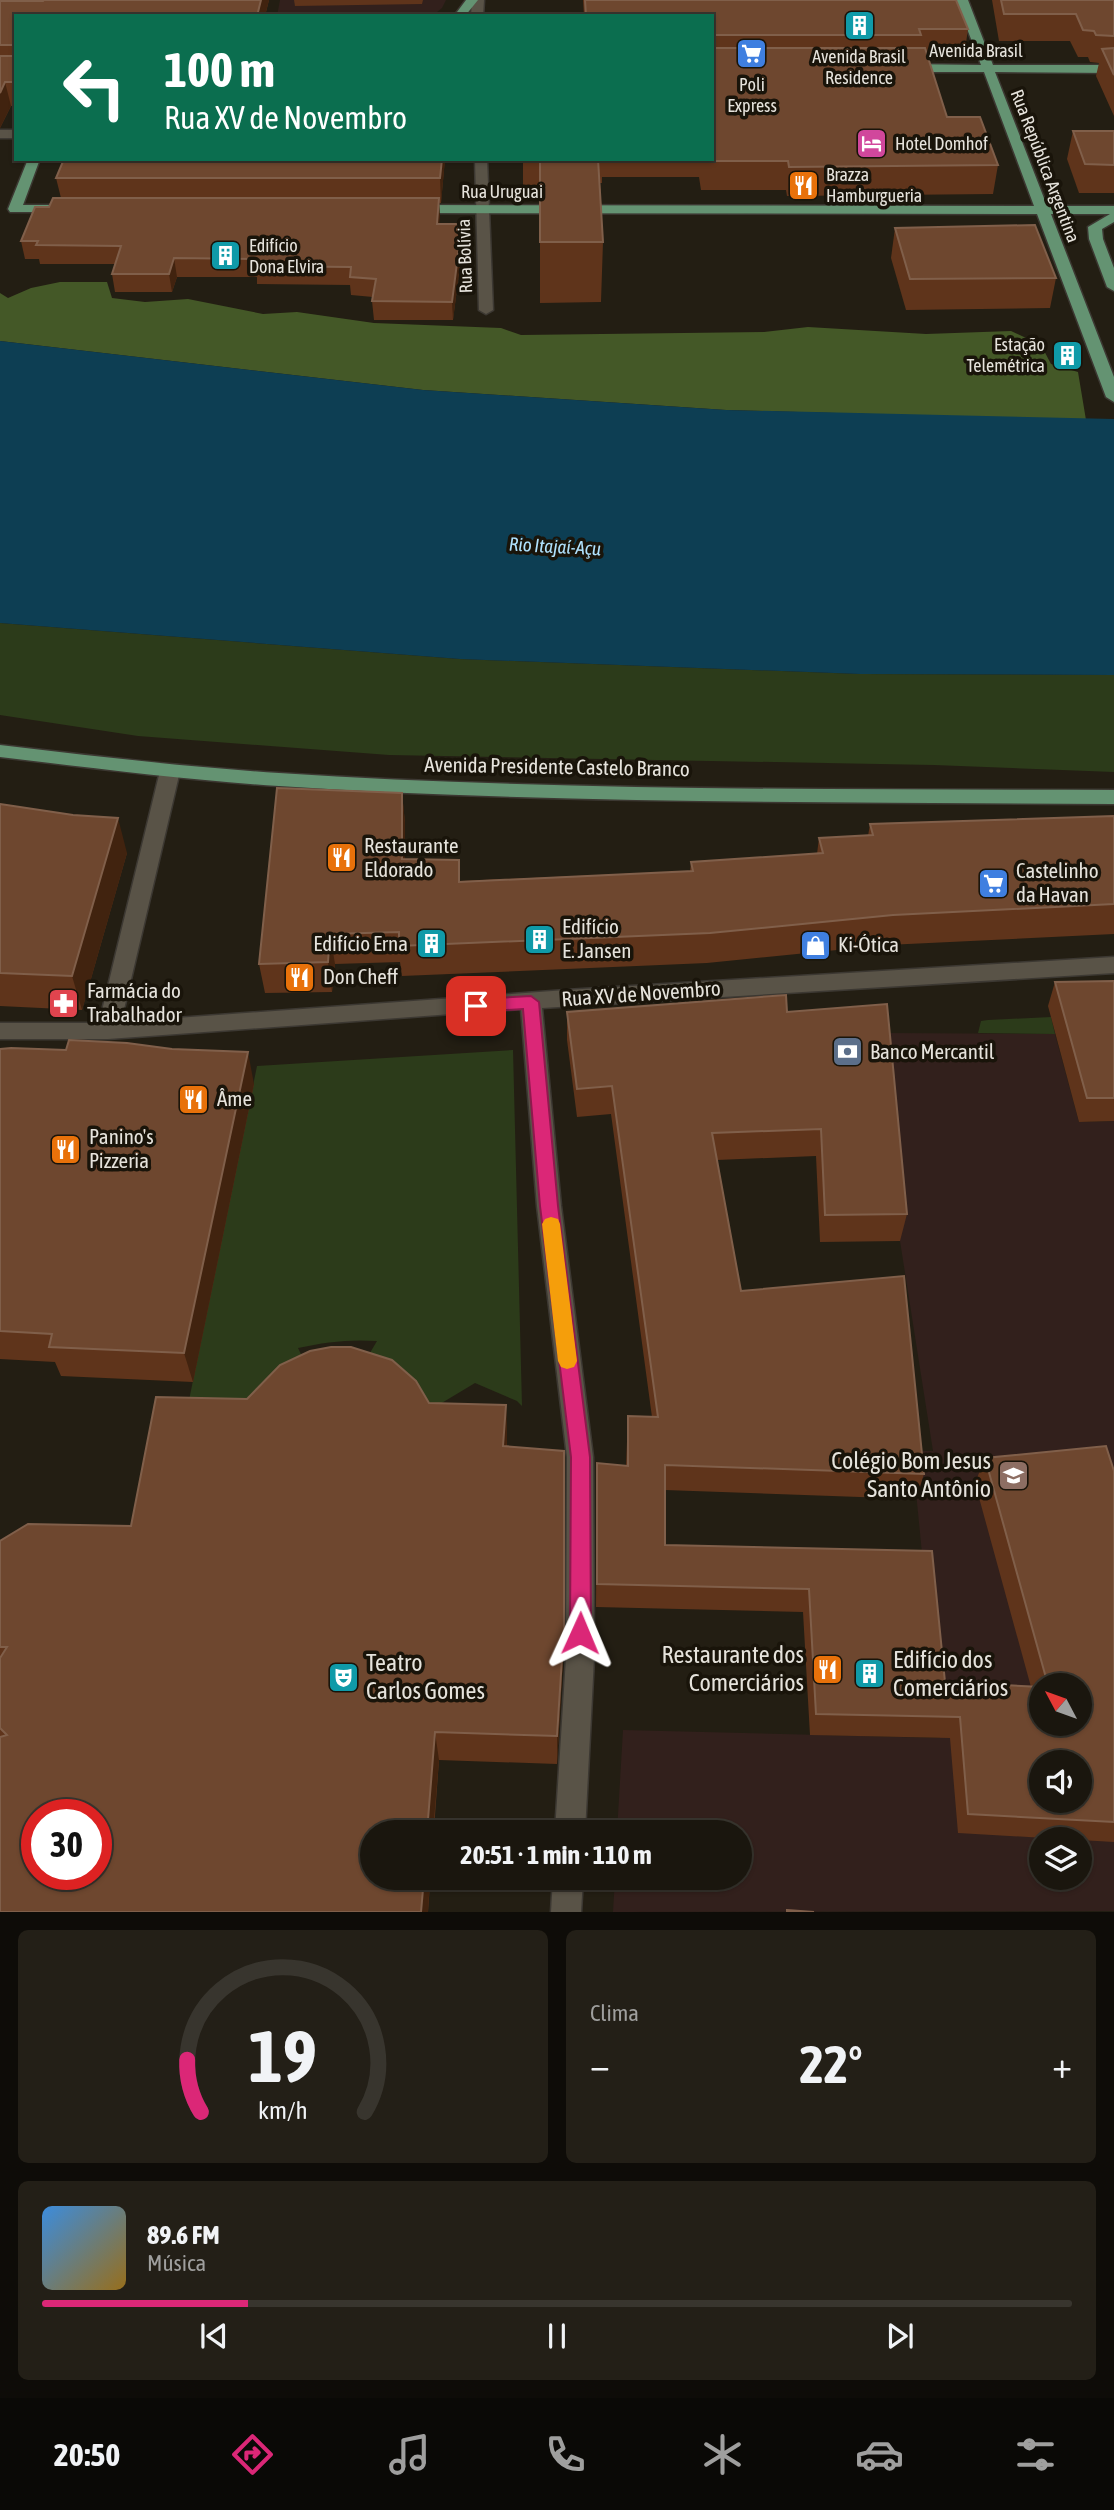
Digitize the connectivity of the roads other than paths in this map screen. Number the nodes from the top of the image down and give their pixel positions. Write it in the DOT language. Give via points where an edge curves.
graph roads {
  1 [pos="472,0"];
  2 [pos="962,0"];
  3 [pos="460,14"];
  4 [pos="884,68"];
  5 [pos="954,68"];
  6 [pos="988,68"];
  7 [pos="1114,69"];
  8 [pos="994,85"];
  9 [pos="33,161"];
  10 [pos="481,161"];
  11 [pos="70,209"];
  12 [pos="399,209"];
  13 [pos="482,209"];
  14 [pos="1042,210"];
  15 [pos="1114,210"];
  16 [pos="1114,217"];
  17 [pos="1114,287"];
  18 [pos="486,310"];
  19 [pos="1114,397"];
  20 [pos="0,751"];
  21 [pos="170,771"];
  22 [pos="1114,797"];
  23 [pos="1114,965"];
  24 [pos="531,1002"];
  25 [pos="0,1031"];
  26 [pos="108,1031"];
  27 [pos="571,1820"];
  28 [pos="567,1890"];
  29 [pos="566,1912"];
  1 -- 3 [label="main road"];
  2 -- 6 [label="main road, Rua República Argentina"];
  4 -- 5 [label="main road, Avenida Brasil"];
  5 -- 6 [label="main road, Avenida Brasil"];
  5 -- 8 [label="main road"];
  6 -- 7 [label="main road, Avenida Brasil"];
  6 -- 8 [label="main road, Rua República Argentina"];
  8 -- 14 [label="main road, Rua República Argentina"];
  9 -- 11 [label="main road" via="15,209"];
  10 -- 13 [label="street, Rua Bolívia"];
  12 -- 13 [label="main road, Rua Uruguai"];
  13 -- 14 [label="main road, Rua Uruguai"];
  13 -- 18 [label="street, Rua Bolívia"];
  14 -- 15 [label="main road, Rua Uruguai"];
  14 -- 19 [label="main road, Rua República Argentina"];
  16 -- 17 [label="main road, Rua República Argentina" via="1095,227"];
  20 -- 21 [label="main road, Avenida Presidente Castelo Branco"];
  21 -- 22 [label="main road, Avenida Presidente Castelo Branco" via="430,788"];
  21 -- 26 [label="street"];
  23 -- 24 [label="street, Rua XV de Novembro"];
  24 -- 26 [label="street, Rua XV de Novembro"];
  24 -- 27 [label="street" via="580,1457 580,1658"];
  25 -- 26 [label="street, Rua XV de Novembro"];
  28 -- 29 [label="street"];
}
